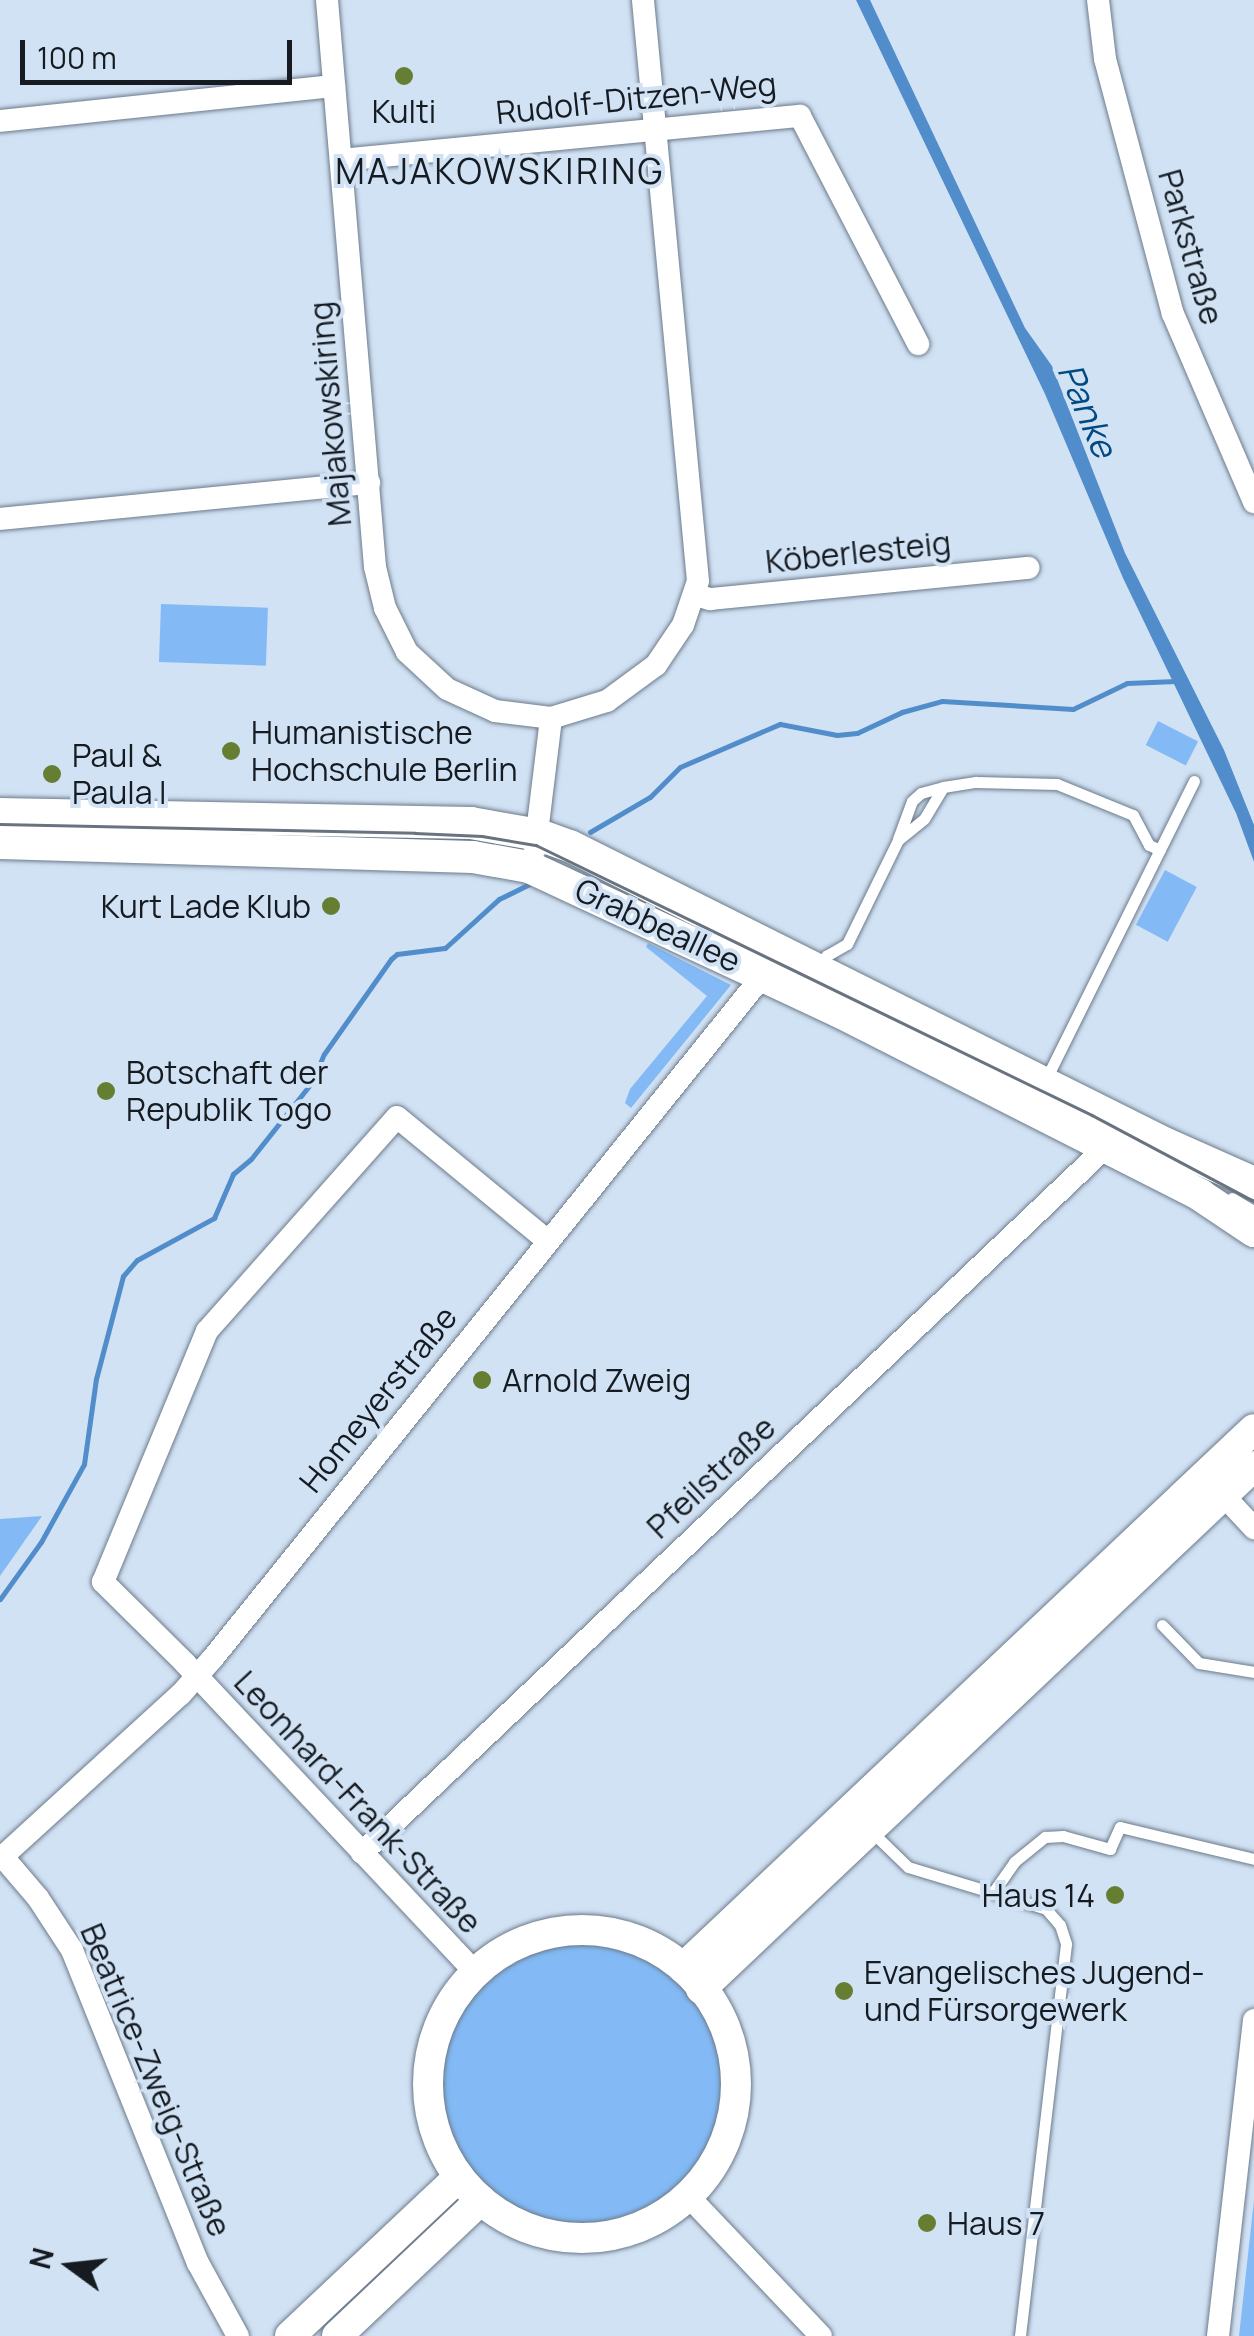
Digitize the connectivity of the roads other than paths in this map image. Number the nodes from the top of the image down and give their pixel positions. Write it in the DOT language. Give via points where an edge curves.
graph roads {
  1 [pos="327,0"];
  2 [pos="643,0"];
  3 [pos="1098,0"];
  4 [pos="334,86"];
  5 [pos="0,120"];
  6 [pos="656,130"];
  7 [pos="341,160"];
  8 [pos="918,344"];
  9 [pos="368,483"];
  10 [pos="1254,502"];
  11 [pos="0,519"];
  12 [pos="1028,568"];
  13 [pos="696,594"];
  14 [pos="551,718"];
  15 [pos="1194,781"];
  16 [pos="943,787"];
  17 [pos="0,814"];
  18 [pos="539,835"];
  19 [pos="898,840"];
  20 [pos="0,843"];
  21 [pos="1160,850"];
  22 [pos="529,867"];
  23 [pos="628,897"];
  24 [pos="771,965"];
  25 [pos="818,972"];
  26 [pos="1041,1093"];
  27 [pos="1105,1148"];
  28 [pos="1254,1183"];
  29 [pos="1254,1210"];
  30 [pos="1254,1231"];
  31 [pos="547,1240"];
  32 [pos="1254,1429"];
  33 [pos="1254,1466"];
  34 [pos="1214,1484"];
  35 [pos="1254,1528"];
  36 [pos="1162,1625"];
  37 [pos="1254,1672"];
  38 [pos="196,1677"];
  39 [pos="871,1815"];
  40 [pos="362,1853"];
  41 [pos="1,1858"];
  42 [pos="1254,1859"];
  43 [pos="994,1892"];
  44 [pos="473,1970"];
  45 [pos="692,1978"];
  46 [pos="1254,2020"];
  47 [pos="459,2177"];
  48 [pos="690,2198"];
  49 [pos="481,2200"];
  50 [pos="238,2336"];
  51 [pos="290,2336"];
  52 [pos="337,2336"];
  53 [pos="821,2336"];
  54 [pos="1020,2336"];
  55 [pos="1218,2336"];
  1 -- 4 [label="street, Majakowskiring"];
  2 -- 6 [label="street, Majakowskiring"];
  3 -- 10 [label="street, Parkstraße" via="1105,60 1173,314"];
  4 -- 5 [label="street"];
  4 -- 7 [label="street, Majakowskiring"];
  6 -- 7 [label="street, Rudolf-Ditzen-Weg"];
  6 -- 8 [label="street, Rudolf-Ditzen-Weg" via="790,113 805,120"];
  6 -- 13 [label="street, Majakowskiring"];
  7 -- 9 [label="street, Majakowskiring"];
  9 -- 11 [label="street"];
  9 -- 14 [label="street, Majakowskiring" via="384,608 407,652 436,681 469,700 518,717"];
  12 -- 13 [label="street, Köberlesteig" via="710,599"];
  13 -- 14 [label="street, Majakowskiring" via="673,644 638,680 585,711"];
  14 -- 18 [label="street"];
  15 -- 21 [label="lane"];
  16 -- 19 [label="lane" via="924,819"];
  16 -- 19 [label="lane" via="912,800"];
  16 -- 21 [label="lane" via="1057,784 1134,815 1149,844"];
  17 -- 18 [label="main road, Grabbeallee" via="471,824"];
  18 -- 22 [label="street"];
  18 -- 24 [label="main road, Grabbeallee"];
  19 -- 25 [label="lane" via="847,944 826,956"];
  20 -- 22 [label="main road, Grabbeallee" via="474,857"];
  21 -- 26 [label="lane"];
  22 -- 24 [label="main road, Grabbeallee"];
  23 -- 24 [label="lane"];
  24 -- 25 [label="main road, Grabbeallee"];
  24 -- 26 [label="lane"];
  24 -- 27 [label="main road, Grabbeallee"];
  24 -- 31 [label="street, Homeyerstraße"];
  25 -- 26 [label="main road, Grabbeallee"];
  26 -- 28 [label="main road, Grabbeallee"];
  26 -- 29 [label="lane"];
  27 -- 30 [label="main road, Grabbeallee" via="1200,1195"];
  27 -- 40 [label="street, Pfeilstraße"];
  31 -- 38 [label="street, Homeyerstraße"];
  31 -- 38 [label="street, Leonhard-Frank-Straße" via="397,1116 207,1331 103,1582"];
  32 -- 34 [label="main road"];
  33 -- 34 [label="main road"];
  34 -- 35 [label="street"];
  34 -- 39 [label="main road"];
  36 -- 37 [label="lane" via="1199,1663"];
  38 -- 40 [label="street, Leonhard-Frank-Straße"];
  38 -- 41 [label="street, Homeyerstraße"];
  39 -- 43 [label="lane" via="908,1867"];
  39 -- 45 [label="main road"];
  40 -- 44 [label="street, Leonhard-Frank-Straße"];
  41 -- 50 [label="street, Beatrice-Zweig-Straße" via="72,1950 198,2262"];
  42 -- 43 [label="lane" via="1120,1828 1110,1849 1045,1837 1014,1862"];
  43 -- 54 [label="lane" via="1046,1908 1066,1944"];
  44 -- 45 [label="main road" via="509,1946 560,1930 593,1929 632,1936"];
  44 -- 47 [label="main road" via="438,2030 428,2075 432,2121"];
  45 -- 48 [label="main road" via="728,2035 735,2108 722,2150"];
  46 -- 55 [label="street"];
  47 -- 49 [label="main road"];
  47 -- 51 [label="main road"];
  48 -- 49 [label="main road" via="645,2225 602,2238 548,2232 508,2219"];
  48 -- 53 [label="street"];
  49 -- 52 [label="main road"];
}
